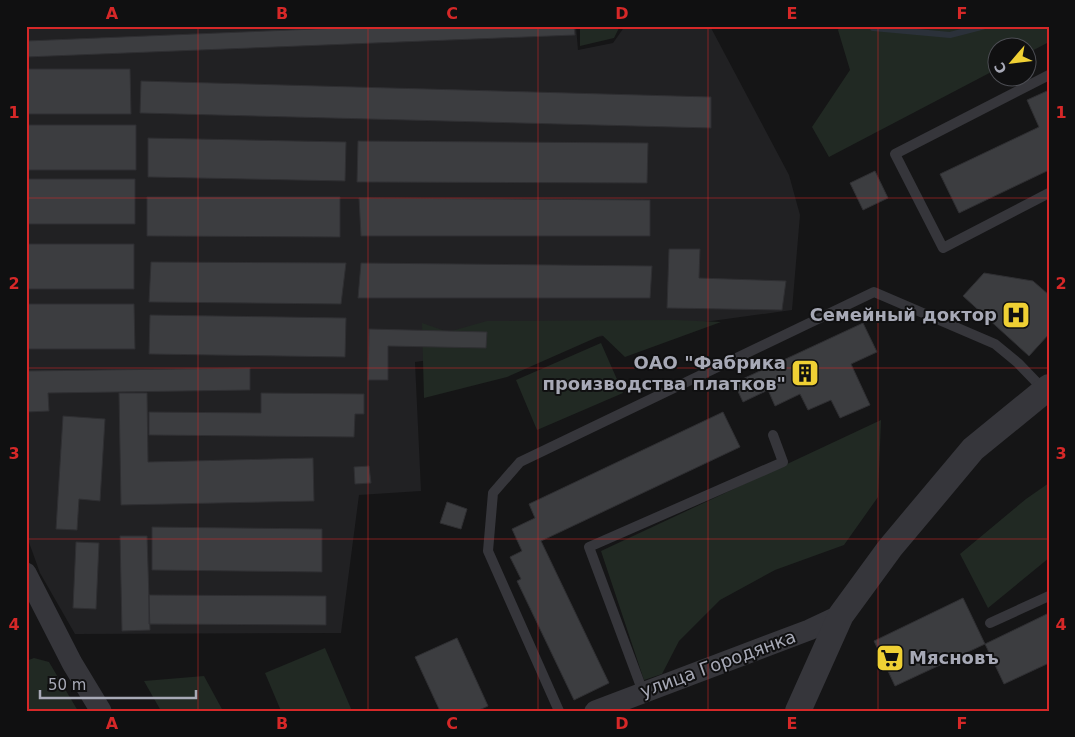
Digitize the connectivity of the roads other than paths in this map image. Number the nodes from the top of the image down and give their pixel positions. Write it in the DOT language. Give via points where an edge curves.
graph roads {
  1 [pos="1049,75"];
  2 [pos="1049,193"];
  3 [pos="1046,389"];
  4 [pos="773,435"];
  5 [pos="26,573"];
  6 [pos="1049,596"];
  7 [pos="841,614"];
  8 [pos="990,622"];
  9 [pos="632,700"];
  10 [pos="100,711"];
  11 [pos="559,711"];
  12 [pos="594,711"];
  13 [pos="798,711"];
  1 -- 2 [label="lane" via="895,154 943,248"];
  3 -- 7 [label="street" via="973,449 890,548"];
  3 -- 11 [label="lane" via="995,344 874,292 520,462 493,493 488,551"];
  4 -- 9 [label="lane" via="783,462 589,547"];
  5 -- 10 [label="street"];
  6 -- 8 [label="lane"];
  7 -- 9 [label="street, улица Городянка" via="809,630"];
  7 -- 13 [label="street"];
  9 -- 12 [label="street, улица Городянка"];
}
